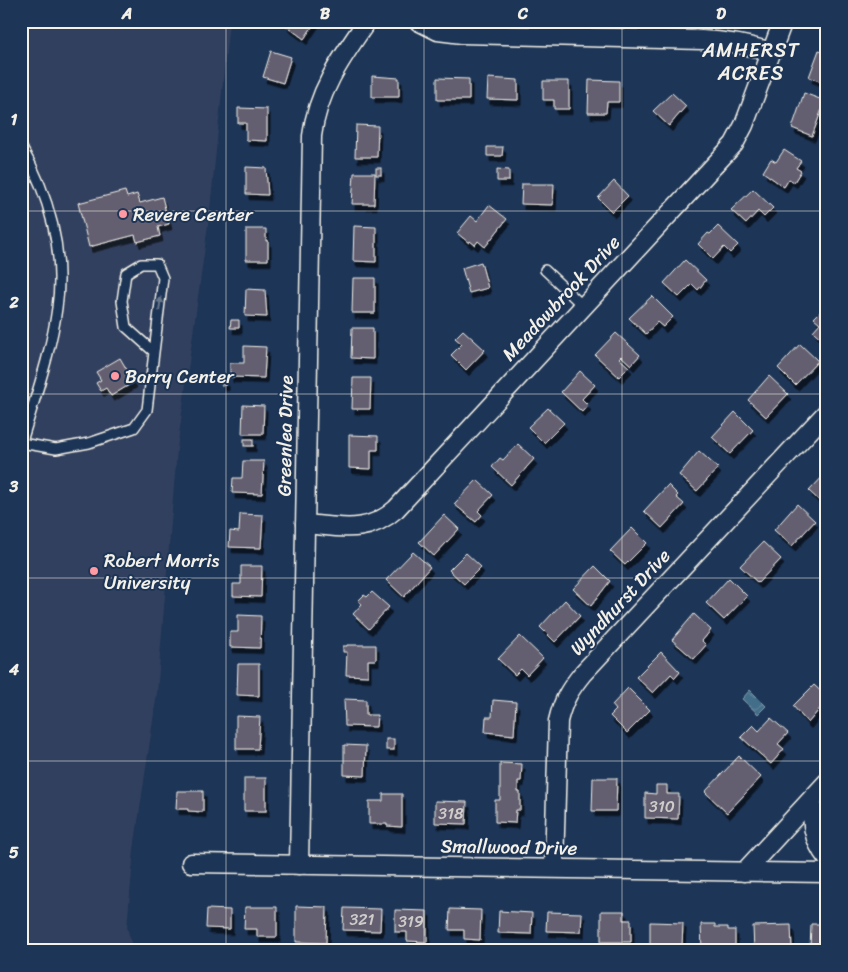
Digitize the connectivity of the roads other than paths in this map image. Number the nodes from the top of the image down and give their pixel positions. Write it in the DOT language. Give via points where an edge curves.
graph roads {
  1 [pos="367,21"];
  2 [pos="418,21"];
  3 [pos="783,21"];
  4 [pos="771,52"];
  5 [pos="21,146"];
  6 [pos="545,270"];
  7 [pos="583,306"];
  8 [pos="154,352"];
  9 [pos="827,412"];
  10 [pos="21,444"];
  11 [pos="305,524"];
  12 [pos="827,782"];
  13 [pos="813,798"];
  14 [pos="827,858"];
  15 [pos="191,863"];
  16 [pos="299,865"];
  17 [pos="554,868"];
  18 [pos="744,872"];
  19 [pos="827,873"];
  1 -- 11 [label="street, Greenlea Drive" via="329,80 314,125"];
  2 -- 4 [label="street" via="438,31 462,34 702,40 741,44"];
  3 -- 4 [label="street, Meadowbrook Drive"];
  4 -- 7 [label="street, Meadowbrook Drive" via="734,144"];
  5 -- 10 [label="lane" via="40,183 52,218 59,281 49,348"];
  6 -- 7 [label="lane"];
  7 -- 11 [label="street, Meadowbrook Drive" via="388,517 361,527"];
  8 -- 8 [label="lane, one-way" via="163,278 157,264 141,264 126,273 122,301 126,327"];
  8 -- 10 [label="lane" via="147,410 134,428 89,443 56,449"];
  9 -- 17 [label="street, Wyndhurst Drive" via="570,690 558,721"];
  11 -- 16 [label="street, Greenlea Drive"];
  12 -- 13 [label="street"];
  13 -- 14 [label="street" via="812,830"];
  13 -- 18 [label="street"];
  15 -- 16 [label="street, Smallwood Drive"];
  16 -- 17 [label="street, Smallwood Drive"];
  17 -- 18 [label="street, Smallwood Drive"];
  18 -- 19 [label="street, Smallwood Drive"];
}
